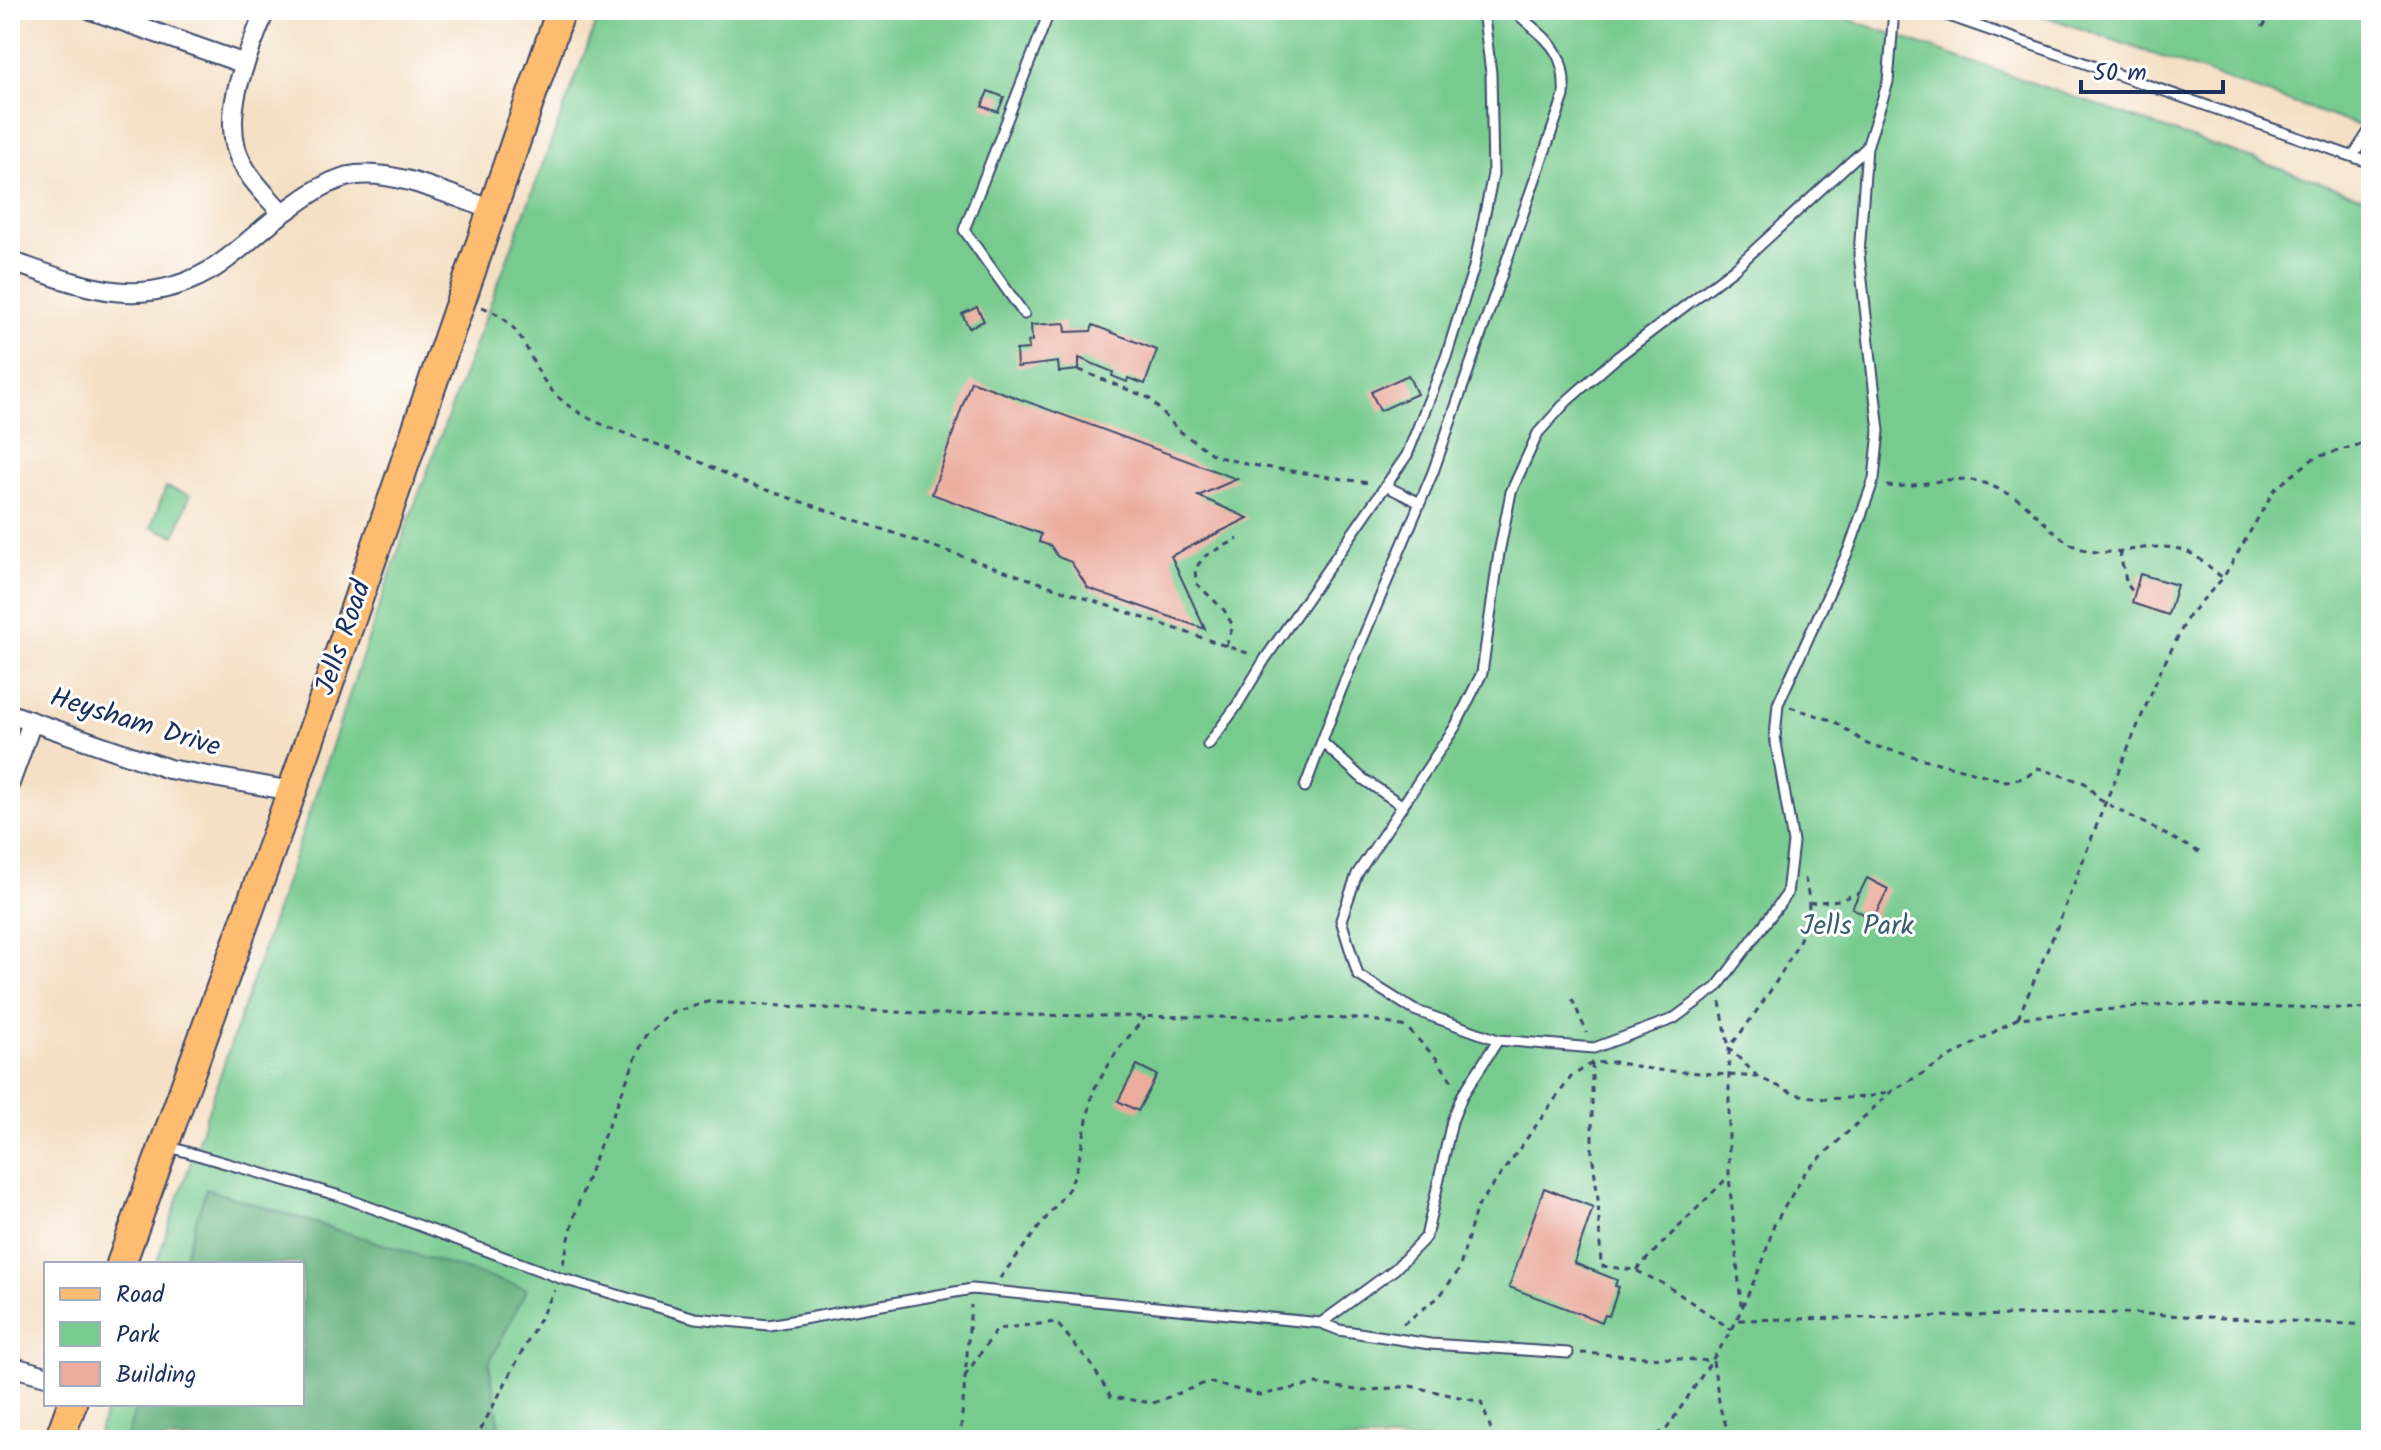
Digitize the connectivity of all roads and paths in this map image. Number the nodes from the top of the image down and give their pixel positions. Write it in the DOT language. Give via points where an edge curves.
graph roads {
  1 [pos="91,10"];
  2 [pos="265,10"];
  3 [pos="561,10"];
  4 [pos="1050,10"];
  5 [pos="1483,10"];
  6 [pos="1513,10"];
  7 [pos="1894,10"];
  8 [pos="1932,10"];
  9 [pos="2276,11"];
  10 [pos="2262,27"];
  11 [pos="245,64"];
  12 [pos="2371,128"];
  13 [pos="1867,147"];
  14 [pos="2353,156"];
  15 [pos="2371,163"];
  16 [pos="491,209"];
  17 [pos="282,213"];
  18 [pos="10,261"];
  19 [pos="460,299"];
  20 [pos="1024,314"];
  21 [pos="1079,370"];
  22 [pos="2371,441"];
  23 [pos="1874,479"];
  24 [pos="1386,486"];
  25 [pos="1420,503"];
  26 [pos="1238,539"];
  27 [pos="2119,551"];
  28 [pos="2223,578"];
  29 [pos="2133,592"];
  30 [pos="1226,646"];
  31 [pos="1265,659"];
  32 [pos="1778,704"];
  33 [pos="10,714"];
  34 [pos="32,722"];
  35 [pos="1323,743"];
  36 [pos="1208,745"];
  37 [pos="10,783"];
  38 [pos="1305,787"];
  39 [pos="292,791"];
  40 [pos="2106,801"];
  41 [pos="1403,806"];
  42 [pos="1793,842"];
  43 [pos="2201,853"];
  44 [pos="1859,893"];
  45 [pos="1808,903"];
  46 [pos="1717,987"];
  47 [pos="1572,999"];
  48 [pos="2371,1009"];
  49 [pos="1145,1017"];
  50 [pos="2018,1018"];
  51 [pos="1498,1040"];
  52 [pos="1594,1048"];
  53 [pos="1729,1048"];
  54 [pos="1592,1063"];
  55 [pos="1728,1076"];
  56 [pos="1758,1077"];
  57 [pos="1892,1091"];
  58 [pos="1462,1096"];
  59 [pos="163,1146"];
  60 [pos="1729,1176"];
  61 [pos="122,1262"];
  62 [pos="1635,1270"];
  63 [pos="560,1278"];
  64 [pos="972,1289"];
  65 [pos="990,1290"];
  66 [pos="1741,1305"];
  67 [pos="1738,1320"];
  68 [pos="1321,1323"];
  69 [pos="2371,1325"];
  70 [pos="1732,1330"];
  71 [pos="1380,1336"];
  72 [pos="1568,1353"];
  73 [pos="1713,1361"];
  74 [pos="10,1366"];
  75 [pos="44,1375"];
  76 [pos="965,1376"];
  77 [pos="71,1406"];
  78 [pos="59,1440"];
  79 [pos="475,1440"];
  80 [pos="960,1440"];
  81 [pos="1495,1440"];
  82 [pos="1645,1440"];
  83 [pos="1731,1440"];
  1 -- 11 [label="street"];
  2 -- 11 [label="street"];
  3 -- 16 [label="main road, Jells Road"];
  4 -- 20 [label="lane" via="964,230"];
  5 -- 24 [label="lane" via="1491,73 1493,174 1474,267 1446,357 1407,455"];
  6 -- 25 [label="lane" via="1555,49 1565,72 1564,96"];
  7 -- 13 [label="lane" via="1888,82"];
  8 -- 14 [label="lane"];
  9 -- 10 [label="path"];
  11 -- 17 [label="street" via="232,114 236,150"];
  12 -- 14 [label="lane"];
  13 -- 23 [label="lane" via="1859,254 1879,431"];
  13 -- 41 [label="lane" via="1734,269 1615,359 1538,433 1511,492 1482,673 1455,727"];
  14 -- 15 [label="lane"];
  16 -- 17 [label="street" via="381,174 353,175 325,185"];
  16 -- 19 [label="main road, Jells Road"];
  17 -- 18 [label="street" via="211,270 156,290 93,289"];
  19 -- 30 [label="path" via="508,323 527,344 555,394 587,417 743,482"];
  19 -- 39 [label="main road, Jells Road"];
  21 -- 24 [label="path" via="1149,398 1178,430 1215,456"];
  22 -- 28 [label="path" via="2314,458 2275,489"];
  23 -- 27 [label="path" via="1888,487 1961,478 1983,483 2024,503 2058,535 2085,550"];
  23 -- 32 [label="lane" via="1849,549"];
  24 -- 25 [label="lane"];
  24 -- 31 [label="lane"];
  25 -- 35 [label="lane"];
  26 -- 30 [label="path" via="1205,556 1195,569 1196,583 1233,626"];
  27 -- 28 [label="path" via="2151,546 2188,552"];
  27 -- 29 [label="path"];
  28 -- 40 [label="path" via="2189,615"];
  30 -- 31 [label="path"];
  31 -- 36 [label="lane"];
  32 -- 40 [label="path" via="1834,721 1867,744 2006,781 2025,778 2038,768 2085,783"];
  32 -- 42 [label="lane" via="1775,737"];
  33 -- 34 [label="street, Heysham Drive"];
  34 -- 37 [label="street"];
  34 -- 39 [label="street, Heysham Drive" via="169,769"];
  35 -- 38 [label="lane"];
  35 -- 41 [label="lane"];
  39 -- 59 [label="main road, Jells Road"];
  40 -- 43 [label="path"];
  40 -- 50 [label="path"];
  41 -- 51 [label="lane" via="1357,874 1341,920 1358,975 1414,1010"];
  42 -- 45 [label="path"];
  42 -- 46 [label="lane" via="1787,894"];
  44 -- 45 [label="path"];
  45 -- 53 [label="path" via="1800,936"];
  46 -- 52 [label="lane" via="1673,1019"];
  46 -- 53 [label="path"];
  47 -- 52 [label="path"];
  48 -- 50 [label="path" via="2168,1004"];
  49 -- 58 [label="path" via="1368,1019 1406,1027"];
  49 -- 63 [label="path" via="935,1014 708,1002 671,1013 645,1036 592,1165"];
  49 -- 65 [label="path" via="1093,1091 1070,1187"];
  50 -- 57 [label="path"];
  51 -- 52 [label="lane"];
  51 -- 58 [label="lane"];
  53 -- 55 [label="path"];
  53 -- 56 [label="path"];
  54 -- 55 [label="path"];
  54 -- 62 [label="path" via="1601,1266"];
  54 -- 71 [label="path" via="1571,1077 1476,1209 1459,1270 1439,1297 1412,1320"];
  55 -- 56 [label="path"];
  55 -- 60 [label="path"];
  56 -- 57 [label="path" via="1795,1094 1825,1099"];
  57 -- 66 [label="path" via="1806,1171 1774,1225"];
  58 -- 68 [label="lane" via="1426,1237 1395,1269"];
  59 -- 61 [label="main road, Jells Road"];
  59 -- 63 [label="lane" via="340,1196"];
  60 -- 62 [label="path"];
  60 -- 66 [label="path"];
  62 -- 70 [label="path"];
  63 -- 64 [label="lane" via="695,1318 769,1325"];
  63 -- 79 [label="path"];
  64 -- 65 [label="lane"];
  64 -- 76 [label="path"];
  65 -- 68 [label="lane"];
  66 -- 67 [label="path"];
  67 -- 69 [label="path" via="2123,1313"];
  67 -- 70 [label="path"];
  68 -- 71 [label="lane"];
  70 -- 73 [label="path"];
  71 -- 72 [label="lane"];
  72 -- 73 [label="path"];
  73 -- 82 [label="path" via="1666,1430"];
  73 -- 83 [label="path"];
  74 -- 75 [label="street"];
  76 -- 80 [label="path"];
  76 -- 81 [label="path" via="997,1329 1056,1322 1111,1397 1153,1403 1208,1382 1259,1395 1316,1384 1363,1391 1410,1386 1481,1402"];
  77 -- 78 [label="main road"];
}
